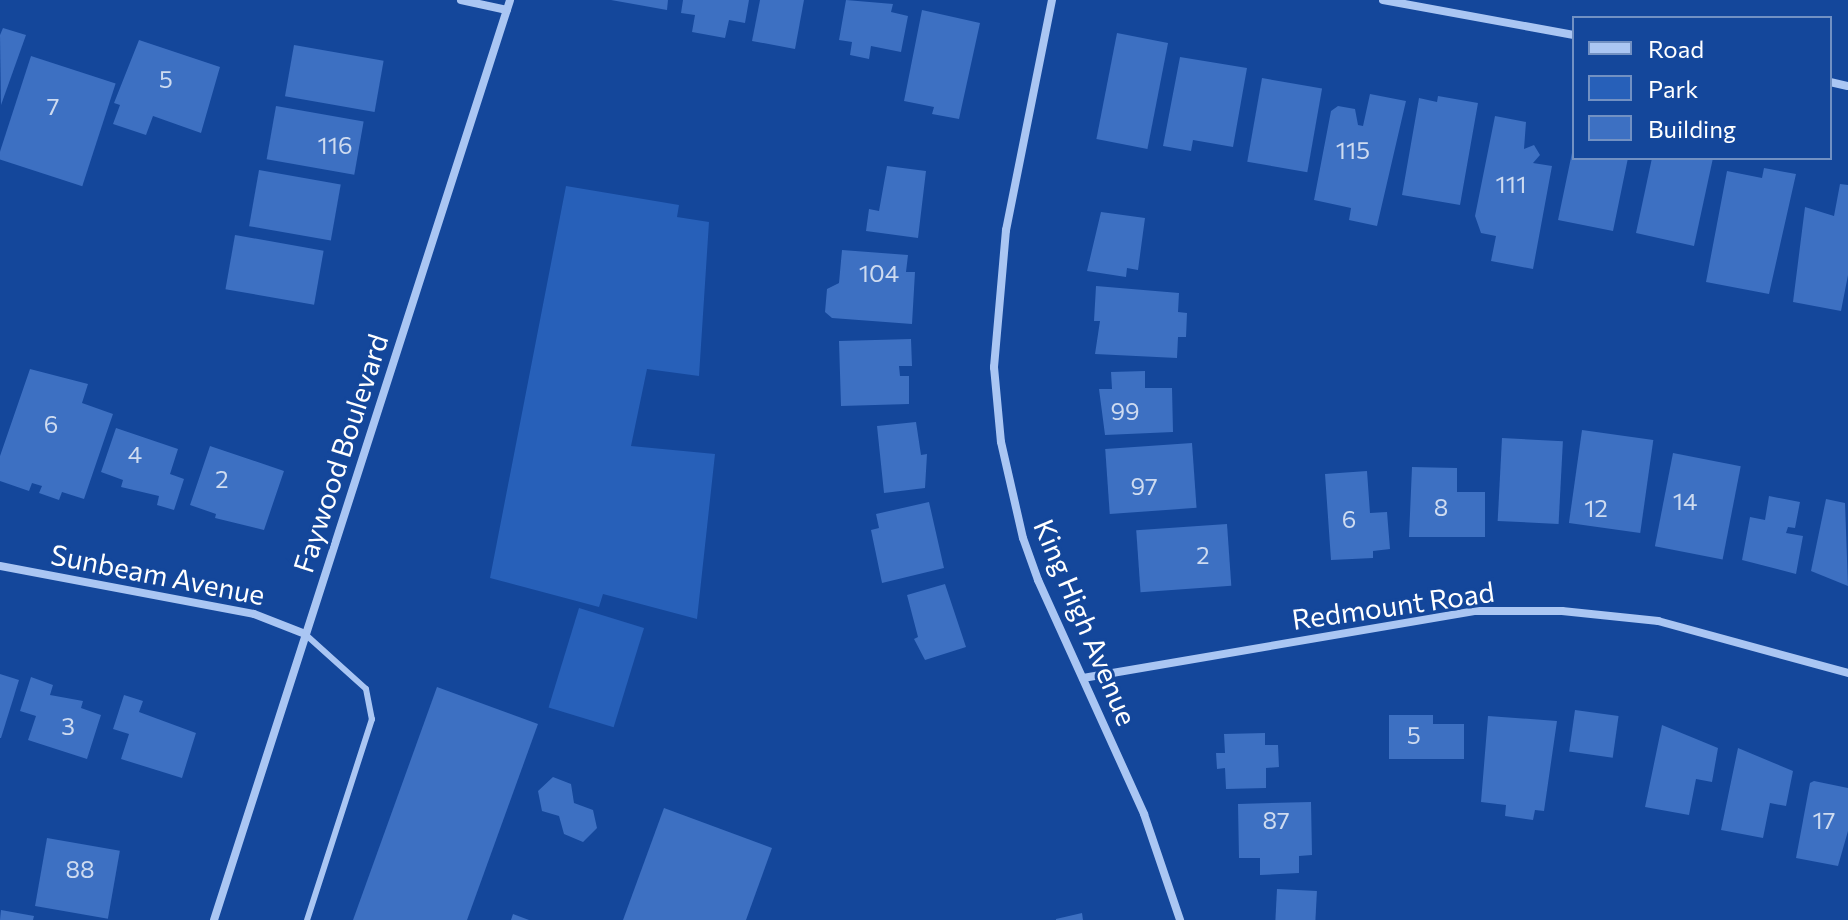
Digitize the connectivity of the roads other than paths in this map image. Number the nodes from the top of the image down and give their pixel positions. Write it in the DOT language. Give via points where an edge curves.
graph roads {
  1 [pos="461,0"];
  2 [pos="1052,0"];
  3 [pos="1383,0"];
  4 [pos="509,5"];
  5 [pos="1572,35"];
  6 [pos="0,566"];
  7 [pos="305,634"];
  8 [pos="1848,673"];
  9 [pos="1083,678"];
  10 [pos="214,920"];
  11 [pos="307,920"];
  12 [pos="1180,920"];
  1 -- 4 [label="street"];
  2 -- 9 [label="street, King High Avenue" via="1006,230 994,367 1001,442 1023,538"];
  3 -- 5 [label="street"];
  4 -- 7 [label="street, Faywood Boulevard"];
  6 -- 7 [label="street, Sunbeam Avenue" via="254,614"];
  7 -- 10 [label="street, Faywood Boulevard"];
  7 -- 11 [label="lane" via="366,689 372,719"];
  8 -- 9 [label="street, Redmount Road" via="1658,621 1562,611 1474,611"];
  9 -- 12 [label="street, King High Avenue" via="1144,814"];
}
